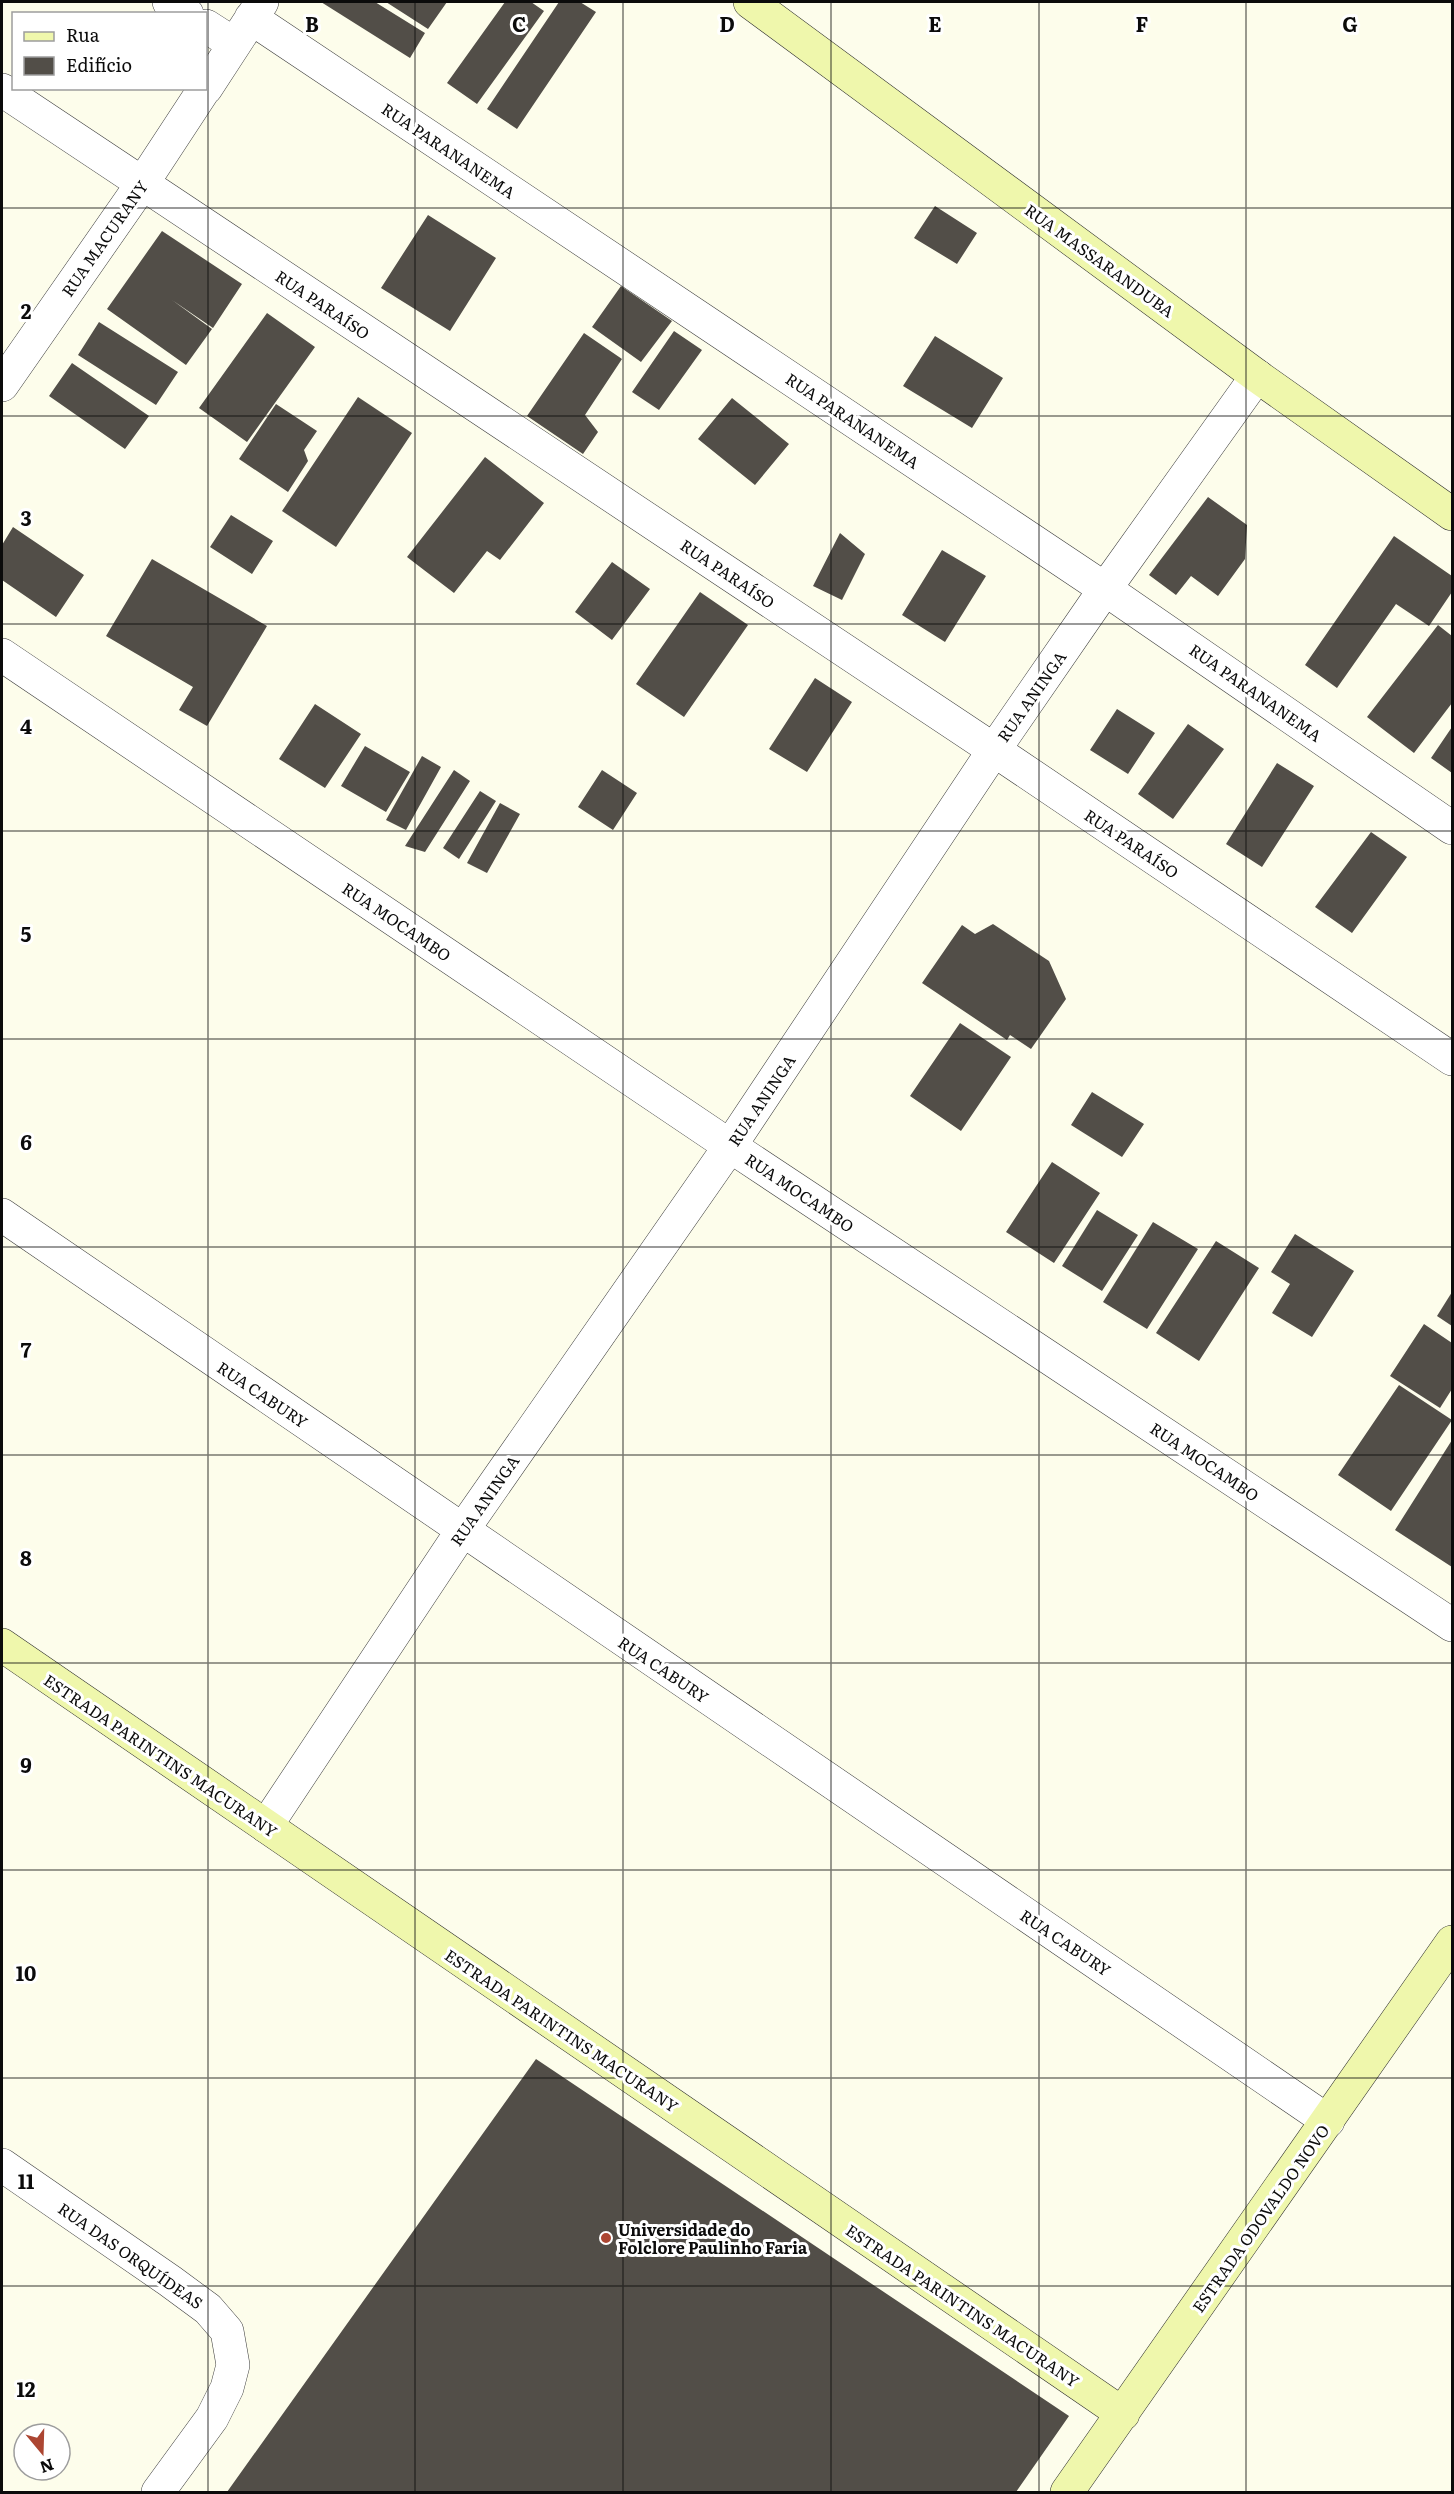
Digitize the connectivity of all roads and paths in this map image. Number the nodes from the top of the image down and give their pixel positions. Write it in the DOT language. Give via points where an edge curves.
graph roads {
  1 [pos="169,2"];
  2 [pos="750,2"];
  3 [pos="184,12"];
  4 [pos="249,21"];
  5 [pos="207,26"];
  6 [pos="207,85"];
  7 [pos="2,90"];
  8 [pos="204,90"];
  9 [pos="142,184"];
  10 [pos="1257,376"];
  11 [pos="2,385"];
  12 [pos="1452,514"];
  13 [pos="1105,589"];
  14 [pos="2,655"];
  15 [pos="994,750"];
  16 [pos="1452,828"];
  17 [pos="1452,1059"];
  18 [pos="730,1146"];
  19 [pos="2,1215"];
  20 [pos="462,1531"];
  21 [pos="1452,1625"];
  22 [pos="2,1645"];
  23 [pos="266,1826"];
  24 [pos="1452,1942"];
  25 [pos="1328,2121"];
  26 [pos="2,2165"];
  27 [pos="1122,2414"];
  28 [pos="158,2493"];
  29 [pos="1067,2493"];
  1 -- 3 [label="street"];
  2 -- 10 [label="street, RUA MASSARANDUBA"];
  4 -- 5 [label="street, RUA PARANANEMA"];
  4 -- 6 [label="street, RUA MACURANY"];
  4 -- 13 [label="street, RUA PARANANEMA"];
  7 -- 9 [label="street, RUA PARAÍSO"];
  8 -- 9 [label="street, RUA MACURANY"];
  9 -- 11 [label="street, RUA MACURANY"];
  9 -- 15 [label="street, RUA PARAÍSO"];
  10 -- 12 [label="street, RUA MASSARANDUBA"];
  10 -- 13 [label="street, RUA ANINGA"];
  13 -- 15 [label="street, RUA ANINGA"];
  13 -- 16 [label="street, RUA PARANANEMA"];
  14 -- 18 [label="street, RUA MOCAMBO"];
  15 -- 17 [label="street, RUA PARAÍSO"];
  15 -- 18 [label="street, RUA ANINGA"];
  18 -- 20 [label="street, RUA ANINGA"];
  18 -- 21 [label="street, RUA MOCAMBO"];
  19 -- 20 [label="street, RUA CABURY"];
  20 -- 23 [label="street, RUA ANINGA"];
  20 -- 25 [label="street, RUA CABURY"];
  22 -- 23 [label="street, ESTRADA PARINTINS MACURANY"];
  23 -- 27 [label="street, ESTRADA PARINTINS MACURANY"];
  24 -- 25 [label="street, ESTRADA ODOVALDO NOVO"];
  25 -- 27 [label="street, ESTRADA ODOVALDO NOVO"];
  26 -- 28 [label="street, RUA DAS ORQUÍDEAS" via="208,2309 227,2331 233,2365 227,2388 212,2418"];
  27 -- 29 [label="street, ESTRADA ODOVALDO NOVO"];
}
